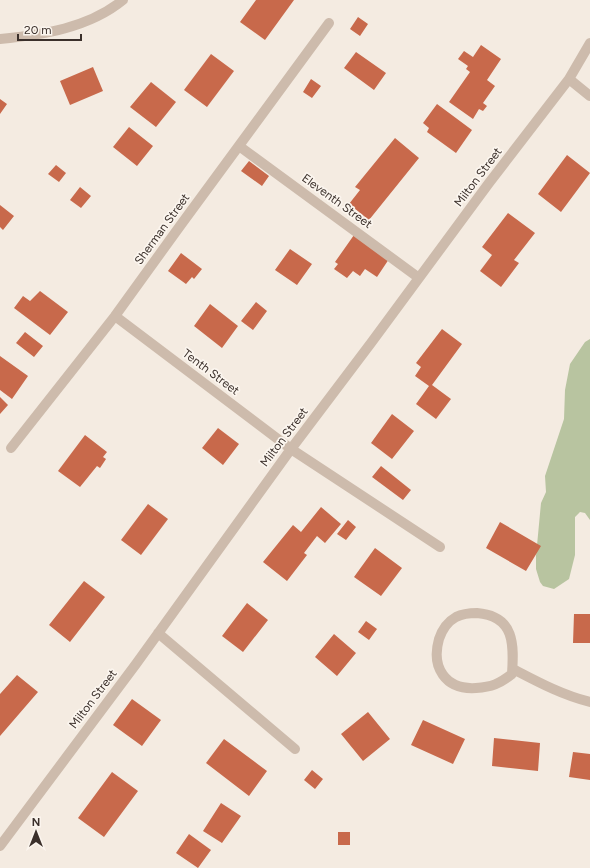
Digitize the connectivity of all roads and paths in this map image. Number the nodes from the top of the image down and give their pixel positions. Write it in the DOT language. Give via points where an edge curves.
graph roads {
  1 [pos="123,0"];
  2 [pos="329,23"];
  3 [pos="0,39"];
  4 [pos="590,44"];
  5 [pos="569,79"];
  6 [pos="590,96"];
  7 [pos="239,146"];
  8 [pos="419,278"];
  9 [pos="115,316"];
  10 [pos="11,448"];
  11 [pos="290,449"];
  12 [pos="440,547"];
  13 [pos="158,633"];
  14 [pos="512,669"];
  15 [pos="590,702"];
  16 [pos="295,749"];
  17 [pos="0,846"];
  1 -- 3 [label="street" via="80,24 25,37"];
  2 -- 7 [label="street, Sherman Street"];
  4 -- 5 [label="street, Milton Street"];
  5 -- 6 [label="street"];
  5 -- 8 [label="street, Milton Street"];
  7 -- 8 [label="street, Eleventh Street"];
  7 -- 9 [label="street, Sherman Street"];
  8 -- 11 [label="street, Milton Street"];
  9 -- 10 [label="street, Sherman Street"];
  9 -- 11 [label="street, Tenth Street"];
  11 -- 12 [label="street, Tenth Street"];
  11 -- 13 [label="street, Milton Street"];
  13 -- 16 [label="street"];
  13 -- 17 [label="street, Milton Street"];
  14 -- 14 [label="street" via="511,636 507,627 497,619 482,613 466,614 451,621 443,630 437,649 437,661 440,671 456,685 470,688 488,687 505,680 512,674"];
  14 -- 15 [label="street" via="548,687"];
}
